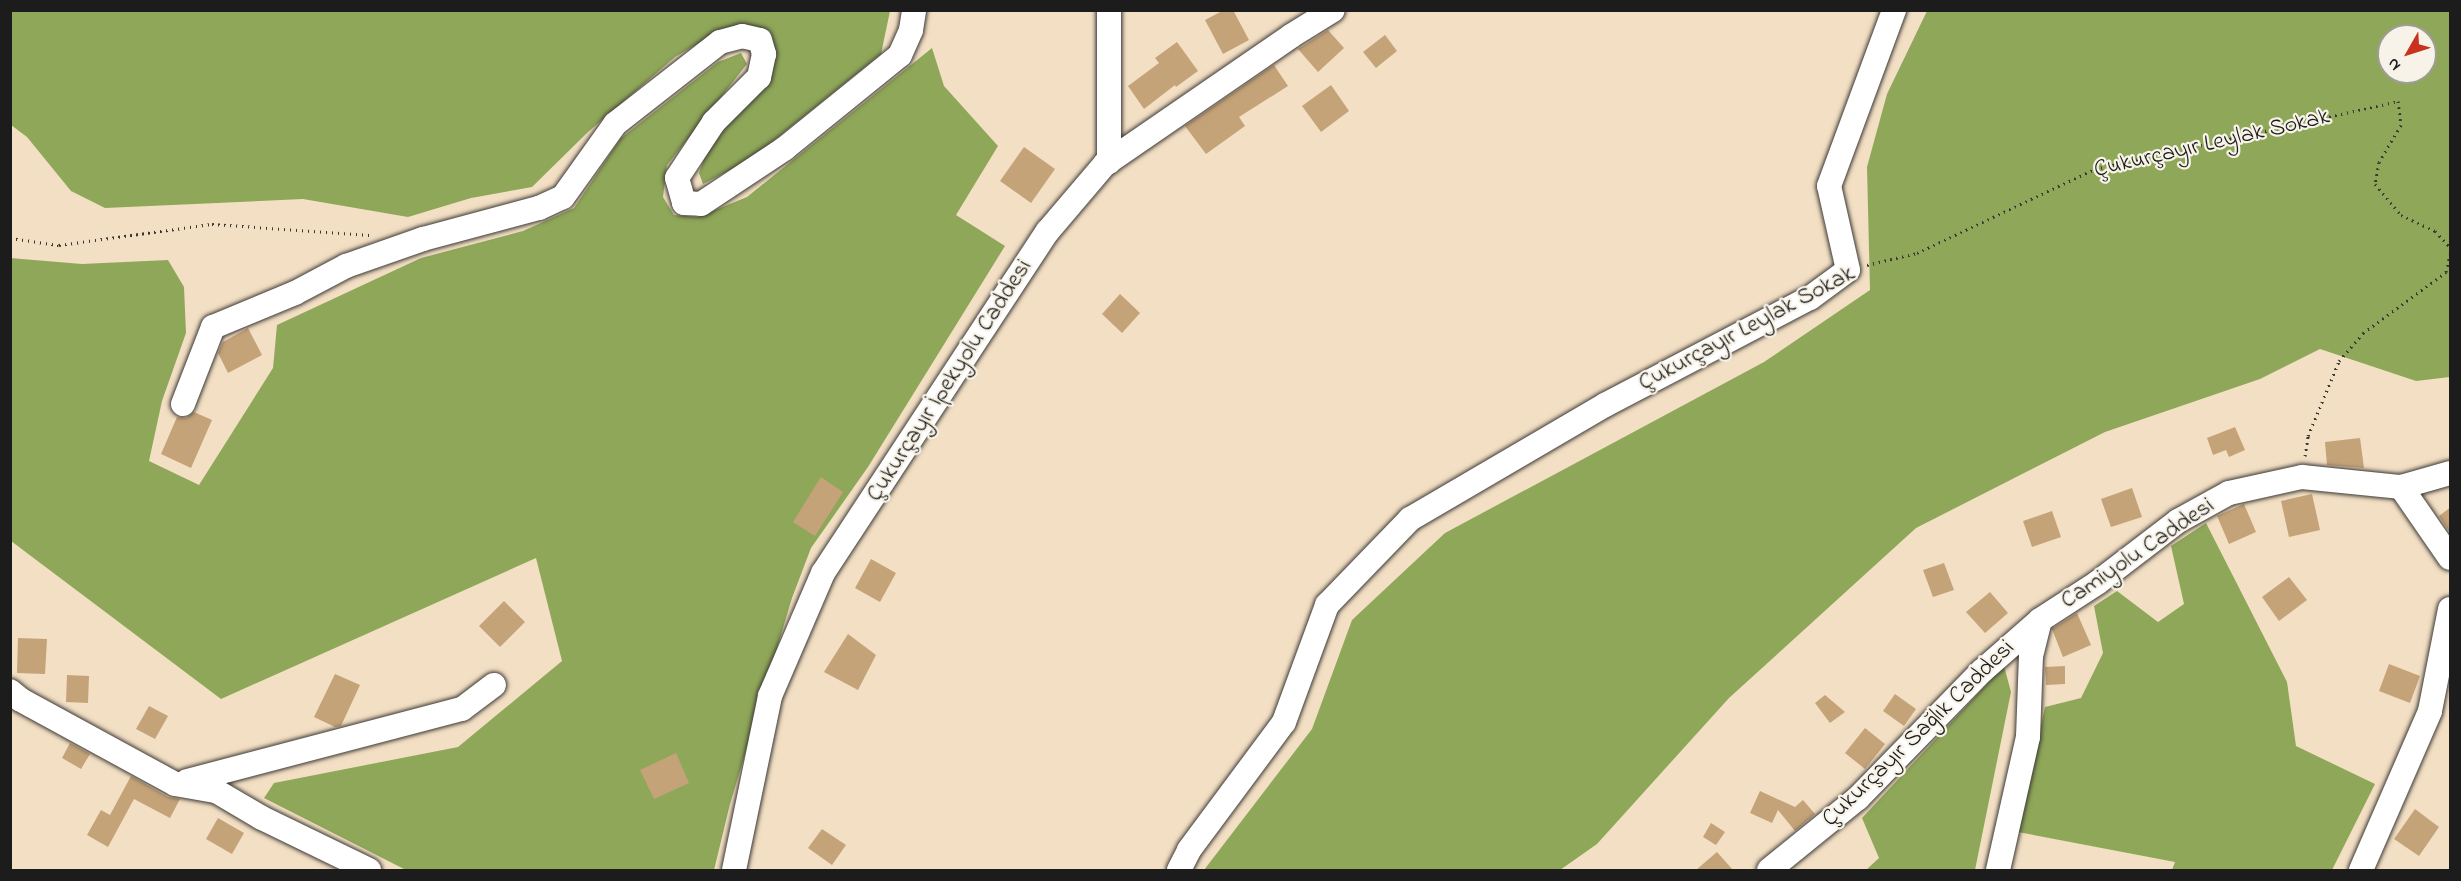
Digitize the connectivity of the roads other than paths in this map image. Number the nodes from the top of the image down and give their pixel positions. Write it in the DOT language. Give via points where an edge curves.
graph roads {
  1 [pos="914,10"];
  2 [pos="1109,10"];
  3 [pos="1333,10"];
  4 [pos="1894,10"];
  5 [pos="1108,162"];
  6 [pos="183,405"];
  7 [pos="2451,473"];
  8 [pos="2401,487"];
  9 [pos="2451,558"];
  10 [pos="2451,609"];
  11 [pos="2040,620"];
  12 [pos="494,685"];
  13 [pos="14,697"];
  14 [pos="175,784"];
  15 [pos="369,870"];
  16 [pos="734,870"];
  17 [pos="1179,870"];
  18 [pos="1769,870"];
  19 [pos="1998,870"];
  20 [pos="2361,870"];
  1 -- 6 [label="street" via="900,56 784,148 700,204 684,203 677,178 714,122 759,77 764,54 760,40 742,36 720,42 615,124 563,197 539,208 423,239 346,266 295,294 213,327"];
  2 -- 5 [label="street"];
  3 -- 5 [label="street, Çukurçayır İpekyolu Caddesi"];
  4 -- 17 [label="street, Çukurçayır Leylak Sokak" via="1829,186 1848,270 1810,298 1605,405 1410,519 1327,605 1284,722 1189,850"];
  5 -- 16 [label="street, Çukurçayır İpekyolu Caddesi" via="1048,231 823,573 770,696"];
  7 -- 8 [label="street, Camiyolu Caddesi"];
  8 -- 9 [label="street"];
  8 -- 11 [label="street, Camiyolu Caddesi" via="2302,477 2229,493 2178,521 2097,583"];
  10 -- 20 [label="street" via="2430,711"];
  11 -- 18 [label="street, Çukurçayır Sağlık Caddesi" via="1982,671 1858,798"];
  11 -- 19 [label="street" via="2031,656 2028,737"];
  12 -- 14 [label="street" via="462,709"];
  13 -- 14 [label="street"];
  14 -- 15 [label="street" via="216,791 262,819"];
}
